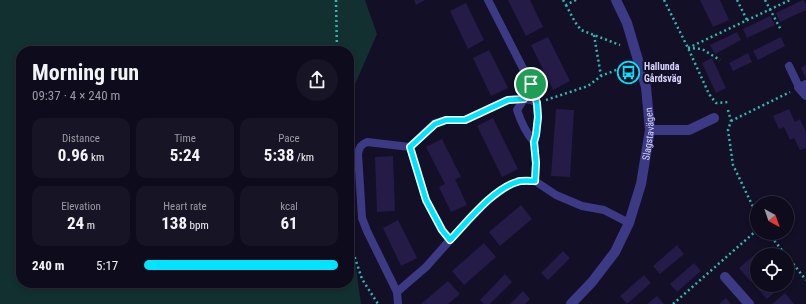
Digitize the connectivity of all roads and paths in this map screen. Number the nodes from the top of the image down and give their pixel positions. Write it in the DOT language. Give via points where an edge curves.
graph roads {
  1 [pos="336,0"];
  2 [pos="488,0"];
  3 [pos="563,0"];
  4 [pos="576,0"];
  5 [pos="616,0"];
  6 [pos="664,0"];
  7 [pos="737,0"];
  8 [pos="765,0"];
  9 [pos="790,0"];
  10 [pos="566,5"];
  11 [pos="770,9"];
  12 [pos="747,20"];
  13 [pos="781,30"];
  14 [pos="594,35"];
  15 [pos="620,45"];
  16 [pos="337,46"];
  17 [pos="688,48"];
  18 [pos="720,60"];
  19 [pos="626,66"];
  20 [pos="789,66"];
  21 [pos="601,76"];
  22 [pos="531,84"];
  23 [pos="804,89"];
  24 [pos="524,99"];
  25 [pos="729,102"];
  26 [pos="537,103"];
  27 [pos="728,110"];
  28 [pos="714,118"];
  29 [pos="731,121"];
  30 [pos="650,130"];
  31 [pos="534,142"];
  32 [pos="410,147"];
  33 [pos="535,181"];
  34 [pos="750,200"];
  35 [pos="629,223"];
  36 [pos="750,236"];
  37 [pos="450,240"];
  38 [pos="773,240"];
  39 [pos="780,248"];
  40 [pos="354,255"];
  41 [pos="794,266"];
  42 [pos="725,277"];
  43 [pos="806,280"];
  44 [pos="398,292"];
  45 [pos="378,304"];
  46 [pos="398,304"];
  47 [pos="571,304"];
  48 [pos="673,304"];
  49 [pos="749,304"];
  1 -- 16 [label="path"];
  2 -- 22 [label="lane"];
  3 -- 10 [label="path"];
  4 -- 10 [label="path"];
  5 -- 30 [label="street, Slagstavägen" via="627,23 646,87"];
  6 -- 17 [label="path"];
  7 -- 12 [label="path"];
  8 -- 11 [label="path"];
  9 -- 11 [label="path"];
  10 -- 14 [label="path" via="581,30"];
  11 -- 12 [label="path"];
  11 -- 13 [label="path"];
  12 -- 17 [label="path"];
  14 -- 15 [label="path"];
  14 -- 21 [label="path"];
  17 -- 18 [label="path" via="702,49"];
  17 -- 25 [label="path" via="709,94 716,103"];
  19 -- 21 [label="path"];
  20 -- 23 [label="lane"];
  21 -- 26 [label="path" via="588,86"];
  22 -- 24 [label="lane"];
  22 -- 26 [label="lane"];
  23 -- 29 [label="path"];
  24 -- 26 [label="lane"];
  24 -- 31 [label="lane" via="517,110 523,126"];
  24 -- 32 [label="lane" via="508,100 465,120 446,120 435,124"];
  26 -- 31 [label="lane" via="538,117"];
  27 -- 29 [label="path"];
  28 -- 30 [label="street" via="689,130"];
  29 -- 34 [label="path" via="728,130 733,165"];
  30 -- 35 [label="street, Slagstavägen" via="641,184"];
  31 -- 33 [label="lane"];
  32 -- 37 [label="lane" via="426,200"];
  32 -- 44 [label="lane" via="367,142 358,150 362,218 366,231"];
  33 -- 35 [label="lane" via="556,195 582,206 604,210"];
  33 -- 37 [label="lane" via="518,181 506,187 488,200"];
  35 -- 47 [label="street, Slagstavägen" via="615,252"];
  36 -- 48 [label="path"];
  37 -- 44 [label="lane" via="426,267"];
  38 -- 39 [label="path"];
  40 -- 45 [label="path" via="362,279"];
  41 -- 43 [label="path"];
  42 -- 49 [label="street"];
  44 -- 46 [label="lane"];
}
